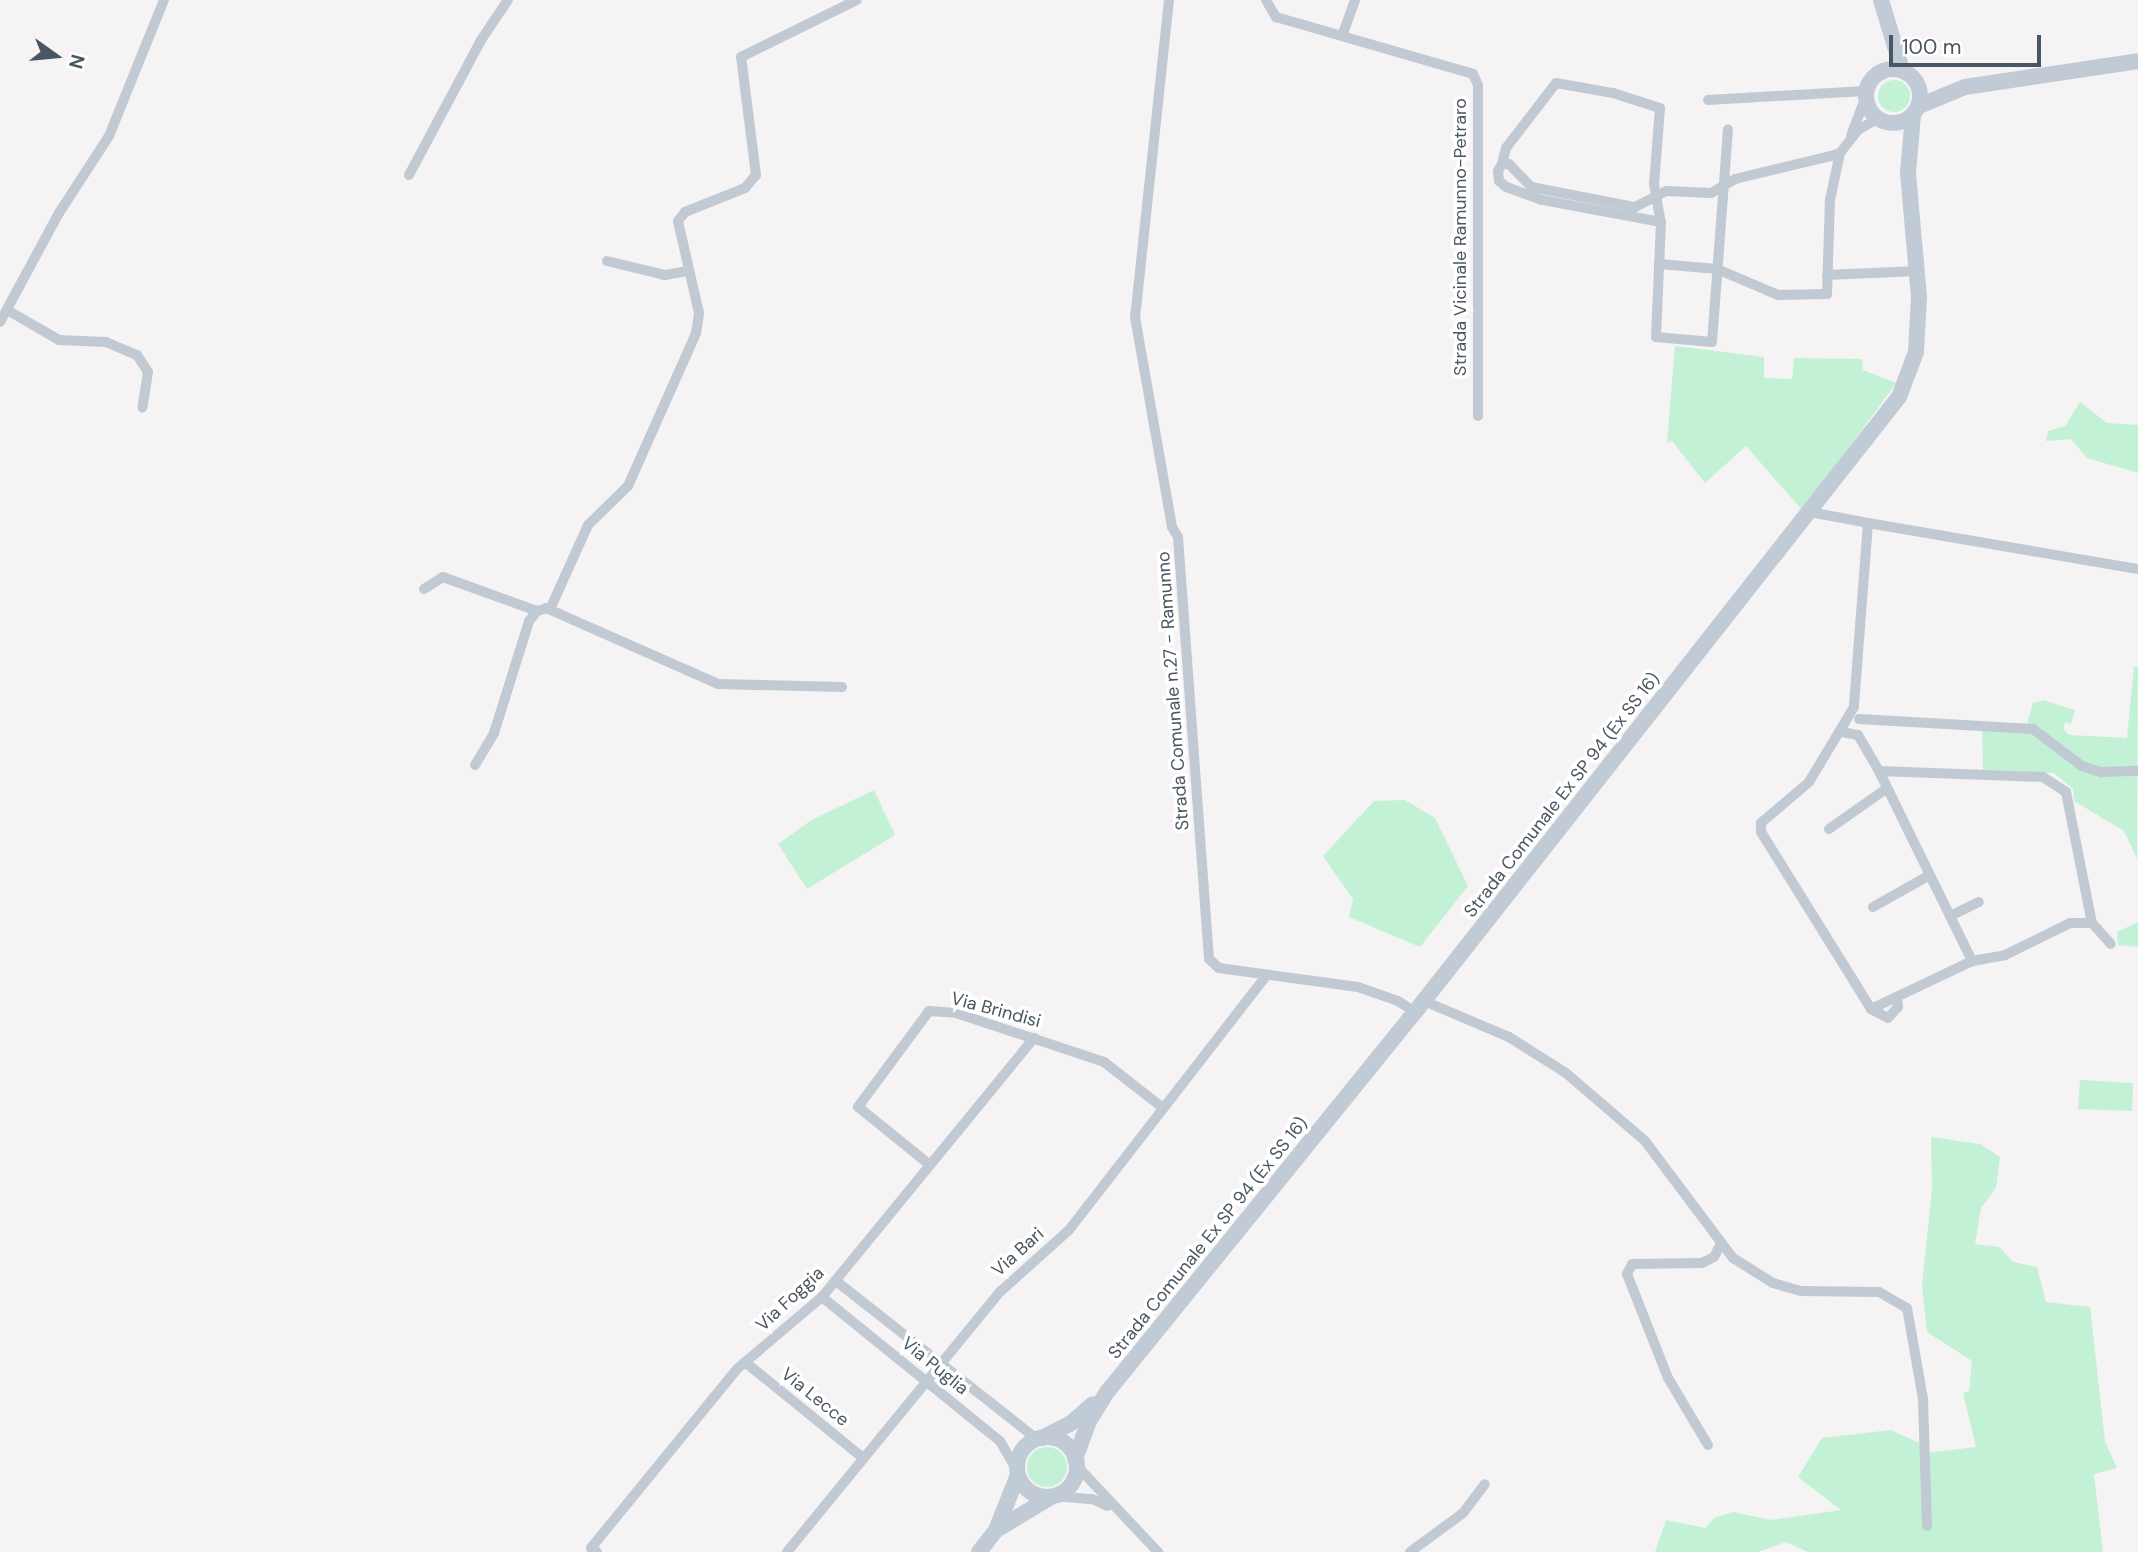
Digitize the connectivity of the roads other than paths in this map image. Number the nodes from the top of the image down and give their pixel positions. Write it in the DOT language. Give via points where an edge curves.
graph roads {
  1 [pos="164,0"];
  2 [pos="508,0"];
  3 [pos="857,0"];
  4 [pos="1168,0"];
  5 [pos="1266,0"];
  6 [pos="1355,0"];
  7 [pos="1881,0"];
  8 [pos="1887,28"];
  9 [pos="1342,36"];
  10 [pos="2138,61"];
  11 [pos="1902,70"];
  12 [pos="1880,72"];
  13 [pos="1916,80"];
  14 [pos="1965,87"];
  15 [pos="1866,93"];
  16 [pos="1708,100"];
  17 [pos="1916,111"];
  18 [pos="1883,121"];
  19 [pos="1727,130"];
  20 [pos="1850,142"];
  21 [pos="1840,153"];
  22 [pos="1502,164"];
  23 [pos="1908,173"];
  24 [pos="409,175"];
  25 [pos="1722,188"];
  26 [pos="1657,196"];
  27 [pos="1661,222"];
  28 [pos="607,261"];
  29 [pos="1659,264"];
  30 [pos="1717,269"];
  31 [pos="688,271"];
  32 [pos="1917,271"];
  33 [pos="1827,275"];
  34 [pos="9,311"];
  35 [pos="0,322"];
  36 [pos="142,408"];
  37 [pos="1478,416"];
  38 [pos="1810,512"];
  39 [pos="1868,523"];
  40 [pos="2138,569"];
  41 [pos="424,589"];
  42 [pos="541,610"];
  43 [pos="842,687"];
  44 [pos="1854,707"];
  45 [pos="1859,719"];
  46 [pos="1842,732"];
  47 [pos="1858,735"];
  48 [pos="475,765"];
  49 [pos="1879,771"];
  50 [pos="2138,771"];
  51 [pos="1886,789"];
  52 [pos="1829,829"];
  53 [pos="1928,876"];
  54 [pos="1979,902"];
  55 [pos="1872,907"];
  56 [pos="1950,916"];
  57 [pos="2092,923"];
  58 [pos="2111,944"];
  59 [pos="1972,961"];
  60 [pos="1267,975"];
  61 [pos="1420,1007"];
  62 [pos="1034,1038"];
  63 [pos="1163,1108"];
  64 [pos="930,1165"];
  65 [pos="1721,1242"];
  66 [pos="836,1281"];
  67 [pos="822,1297"];
  68 [pos="745,1362"];
  69 [pos="940,1365"];
  70 [pos="926,1381"];
  71 [pos="1108,1391"];
  72 [pos="1040,1438"];
  73 [pos="1708,1445"];
  74 [pos="863,1458"];
  75 [pos="1076,1462"];
  76 [pos="1018,1473"];
  77 [pos="1485,1484"];
  78 [pos="1053,1496"];
  79 [pos="1114,1509"];
  80 [pos="1927,1526"];
  81 [pos="996,1530"];
  82 [pos="594,1550"];
  83 [pos="787,1552"];
  84 [pos="979,1552"];
  85 [pos="1158,1552"];
  86 [pos="1410,1552"];
  1 -- 34 [label="street" via="109,136 46,235"];
  2 -- 24 [label="street" via="481,40"];
  3 -- 31 [label="street" via="741,57 756,175 745,188 685,212 678,221"];
  4 -- 60 [label="street, Strada Comunale n.27 - Ramunno" via="1135,317 1164,487 1178,537 1213,965"];
  5 -- 9 [label="street, Strada Vicinale Ramunno-Petraro" via="1276,17"];
  6 -- 9 [label="street"];
  7 -- 8 [label="main road"];
  8 -- 11 [label="main road"];
  8 -- 12 [label="main road"];
  9 -- 37 [label="street, Strada Vicinale Ramunno-Petraro" via="1462,69 1473,74 1478,85"];
  10 -- 14 [label="main road"];
  11 -- 12 [label="main road"];
  11 -- 13 [label="main road"];
  12 -- 15 [label="main road"];
  13 -- 14 [label="main road"];
  13 -- 17 [label="main road"];
  14 -- 17 [label="main road"];
  15 -- 16 [label="street"];
  15 -- 18 [label="main road"];
  15 -- 20 [label="street"];
  17 -- 18 [label="main road"];
  17 -- 23 [label="main road, Strada Comunale Ex SP 94 (Ex SS 16)"];
  18 -- 20 [label="street" via="1858,130"];
  18 -- 23 [label="main road, Strada Comunale Ex SP 94 (Ex SS 16)"];
  19 -- 25 [label="street"];
  20 -- 21 [label="street"];
  21 -- 25 [label="street" via="1735,179"];
  21 -- 33 [label="street" via="1830,200"];
  22 -- 26 [label="street" via="1518,168 1531,187 1545,191 1635,207"];
  22 -- 26 [label="street" via="1506,148 1556,83 1613,93 1660,108"];
  22 -- 27 [label="street" via="1499,181 1542,200"];
  23 -- 32 [label="main road, Strada Comunale Ex SP 94 (Ex SS 16)"];
  25 -- 26 [label="street" via="1711,193 1667,191"];
  25 -- 30 [label="street"];
  26 -- 27 [label="street"];
  27 -- 29 [label="street"];
  28 -- 31 [label="street" via="665,275"];
  29 -- 30 [label="street"];
  29 -- 30 [label="street" via="1656,337 1712,342"];
  30 -- 33 [label="street" via="1778,295 1827,293"];
  31 -- 42 [label="street" via="699,313 696,333 628,486 588,525 551,607"];
  32 -- 33 [label="street"];
  32 -- 38 [label="main road, Strada Comunale Ex SP 94 (Ex SS 16)" via="1916,352 1910,377"];
  34 -- 35 [label="street"];
  34 -- 36 [label="street" via="59,340 106,342 137,355 148,372"];
  38 -- 39 [label="street"];
  38 -- 61 [label="main road, Strada Comunale Ex SP 94 (Ex SS 16)"];
  39 -- 40 [label="street"];
  39 -- 44 [label="street"];
  41 -- 42 [label="street" via="443,577"];
  42 -- 43 [label="street" via="718,684"];
  42 -- 48 [label="street" via="494,733"];
  44 -- 45 [label="street"];
  44 -- 46 [label="street"];
  45 -- 47 [label="street"];
  45 -- 50 [label="street" via="2033,729 2082,766 2101,772"];
  46 -- 47 [label="street"];
  46 -- 59 [label="street" via="1809,782 1761,823 1761,832 1871,1009"];
  47 -- 49 [label="street"];
  49 -- 51 [label="street"];
  49 -- 57 [label="street" via="2043,777 2066,792"];
  51 -- 52 [label="street"];
  51 -- 53 [label="street"];
  53 -- 55 [label="street"];
  53 -- 56 [label="street"];
  54 -- 56 [label="street"];
  56 -- 59 [label="street"];
  57 -- 58 [label="street"];
  57 -- 59 [label="street" via="2070,923 2005,955"];
  60 -- 61 [label="street" via="1358,986"];
  60 -- 63 [label="street, Via Bari"];
  61 -- 65 [label="street" via="1509,1037 1566,1073 1645,1141"];
  61 -- 71 [label="main road, Strada Comunale Ex SP 94 (Ex SS 16)"];
  62 -- 63 [label="street, Via Brindisi" via="1104,1062"];
  62 -- 64 [label="street, Via Foggia"];
  62 -- 64 [label="street, Via Brindisi" via="957,1013 929,1011 858,1107"];
  63 -- 69 [label="street, Via Bari" via="1069,1230 1000,1291"];
  64 -- 66 [label="street, Via Foggia"];
  65 -- 73 [label="street" via="1714,1257 1702,1263 1632,1264 1627,1275 1668,1378"];
  65 -- 80 [label="street" via="1733,1258 1773,1283 1801,1291 1879,1292 1907,1308 1923,1399"];
  66 -- 67 [label="street, Via Foggia"];
  66 -- 69 [label="street, Via Puglia"];
  67 -- 68 [label="street, Via Foggia"];
  67 -- 70 [label="street, Via Puglia"];
  68 -- 74 [label="street, Via Lecce"];
  68 -- 82 [label="street, Via Foggia"];
  69 -- 70 [label="street, Via Bari"];
  69 -- 72 [label="street, Via Puglia"];
  70 -- 74 [label="street, Via Bari"];
  70 -- 76 [label="street, Via Puglia" via="1000,1441"];
  71 -- 72 [label="main road, Strada Comunale Ex SP 94 (Ex SS 16)" via="1070,1424"];
  71 -- 75 [label="main road, Strada Comunale Ex SP 94 (Ex SS 16)" via="1088,1420"];
  72 -- 75 [label="main road" via="1066,1444"];
  72 -- 76 [label="main road" via="1022,1451"];
  74 -- 83 [label="street, Via Bari"];
  75 -- 78 [label="main road" via="1070,1485"];
  75 -- 79 [label="street"];
  76 -- 78 [label="main road" via="1035,1494"];
  76 -- 81 [label="main road"];
  77 -- 86 [label="street" via="1463,1513"];
  78 -- 79 [label="street" via="1092,1499"];
  78 -- 81 [label="main road"];
  79 -- 85 [label="street"];
  81 -- 84 [label="main road"];
}
